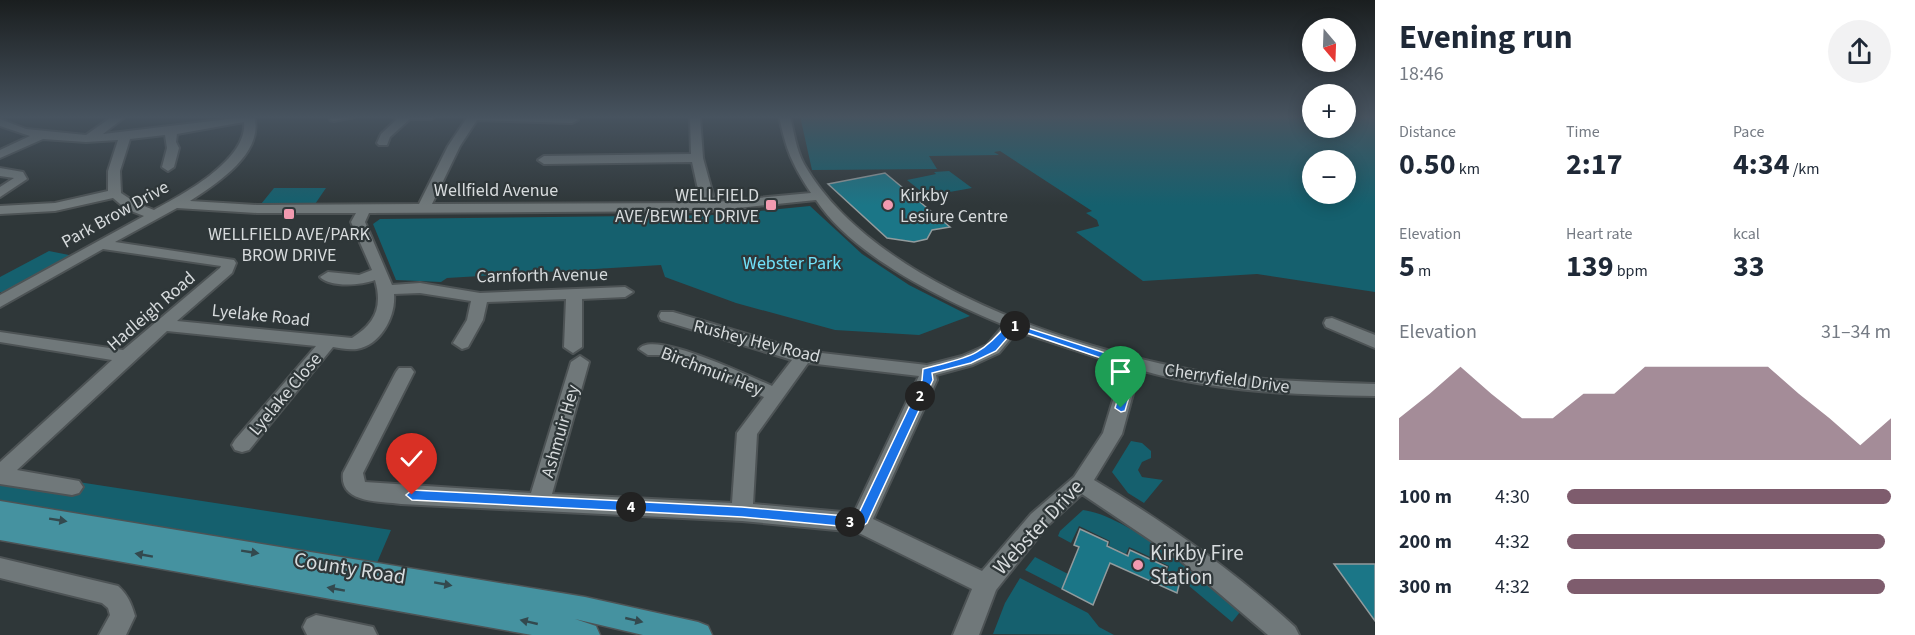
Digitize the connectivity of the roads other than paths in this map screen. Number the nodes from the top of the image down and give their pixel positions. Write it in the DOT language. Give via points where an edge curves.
graph roads {
  1 [pos="18,146"];
  2 [pos="122,146"];
  3 [pos="172,146"];
  4 [pos="244,146"];
  5 [pos="454,146"];
  6 [pos="696,146"];
  7 [pos="792,146"];
  8 [pos="0,154"];
  9 [pos="697,158"];
  10 [pos="543,160"];
  11 [pos="168,167"];
  12 [pos="0,172"];
  13 [pos="0,193"];
  14 [pos="116,194"];
  15 [pos="818,196"];
  16 [pos="174,204"];
  17 [pos="425,205"];
  18 [pos="709,207"];
  19 [pos="0,210"];
  20 [pos="364,210"];
  21 [pos="154,215"];
  22 [pos="102,244"];
  23 [pos="379,273"];
  24 [pos="337,274"];
  25 [pos="388,290"];
  26 [pos="625,291"];
  27 [pos="574,296"];
  28 [pos="480,298"];
  29 [pos="0,302"];
  30 [pos="667,316"];
  31 [pos="1332,323"];
  32 [pos="162,325"];
  33 [pos="1013,325"];
  34 [pos="1369,336"];
  35 [pos="0,337"];
  36 [pos="328,342"];
  37 [pos="462,343"];
  38 [pos="648,349"];
  39 [pos="127,356"];
  40 [pos="803,357"];
  41 [pos="1127,362"];
  42 [pos="927,371"];
  43 [pos="405,372"];
  44 [pos="1375,390"];
  45 [pos="774,394"];
  46 [pos="242,446"];
  47 [pos="0,475"];
  48 [pos="1081,483"];
  49 [pos="72,487"];
  50 [pos="540,500"];
  51 [pos="0,511"];
  52 [pos="742,512"];
  53 [pos="860,523"];
  54 [pos="0,530"];
  55 [pos="0,568"];
  56 [pos="986,584"];
  57 [pos="316,627"];
  58 [pos="112,635"];
  59 [pos="364,635"];
  60 [pos="585,635"];
  61 [pos="698,635"];
  62 [pos="966,635"];
  63 [pos="1286,635"];
  1 -- 8 [label="street"];
  2 -- 14 [label="street" via="114,171"];
  3 -- 11 [label="street"];
  4 -- 16 [label="street, Park Brow Drive" via="231,162"];
  5 -- 17 [label="street"];
  6 -- 9 [label="street"];
  7 -- 15 [label="street, Cherryfield Drive" via="797,163"];
  9 -- 10 [label="street"];
  9 -- 18 [label="street"];
  12 -- 13 [label="street" via="21,179"];
  14 -- 19 [label="street" via="55,207"];
  14 -- 21 [label="street" via="131,206"];
  15 -- 18 [label="street, Wellfield Avenue"];
  15 -- 33 [label="street, Cherryfield Drive" via="850,228 890,259"];
  16 -- 20 [label="street, Wellfield Avenue"];
  16 -- 21 [label="street, Park Brow Drive"];
  17 -- 18 [label="street, Wellfield Avenue"];
  17 -- 20 [label="street, Wellfield Avenue"];
  20 -- 23 [label="street" via="358,222"];
  21 -- 22 [label="street, Park Brow Drive"];
  22 -- 29 [label="street, Park Brow Drive"];
  22 -- 32 [label="street, Hadleigh Road" via="229,263 227,270"];
  23 -- 24 [label="street" via="361,280"];
  23 -- 25 [label="street"];
  25 -- 28 [label="street, Carnforth Avenue" via="420,288"];
  25 -- 36 [label="street, Lyelake Road" via="388,314 370,337 356,344"];
  26 -- 27 [label="street, Carnforth Avenue"];
  27 -- 28 [label="street, Carnforth Avenue"];
  27 -- 50 [label="street, Ashmuir Hey" via="577,355"];
  28 -- 37 [label="street" via="475,320"];
  30 -- 40 [label="street, Rushey Hey Road"];
  31 -- 34 [label="street"];
  32 -- 36 [label="street, Lyelake Road"];
  32 -- 39 [label="street, Hadleigh Road"];
  33 -- 41 [label="street, Cherryfield Drive"];
  33 -- 42 [label="street, Rushey Hey Road" via="993,349 968,361"];
  35 -- 39 [label="street" via="33,345"];
  36 -- 46 [label="street, Lyelake Close"];
  38 -- 45 [label="street, Birchmuir Hey" via="665,349"];
  39 -- 47 [label="street, Hadleigh Road"];
  40 -- 42 [label="street, Rushey Hey Road"];
  40 -- 45 [label="street"];
  41 -- 44 [label="street, Cherryfield Drive" via="1288,388"];
  41 -- 48 [label="street, Webster Drive" via="1133,381 1126,387 1112,434"];
  42 -- 53 [label="street" via="927,380"];
  43 -- 50 [label="street" via="353,473 352,482 358,490"];
  45 -- 52 [label="street" via="747,433"];
  47 -- 49 [label="street"];
  48 -- 56 [label="street, Webster Drive" via="1021,539"];
  48 -- 63 [label="street" via="1204,563"];
  50 -- 52 [label="street"];
  51 -- 61 [label="main road, County Road, one-way" via="574,607"];
  52 -- 53 [label="street"];
  53 -- 56 [label="street"];
  60 -- 54 [label="main road, County Road, one-way" via="522,620"];
  55 -- 58 [label="street" via="109,594 122,608 123,616"];
  56 -- 62 [label="street, Webster Drive"];
  57 -- 59 [label="street"];
}
